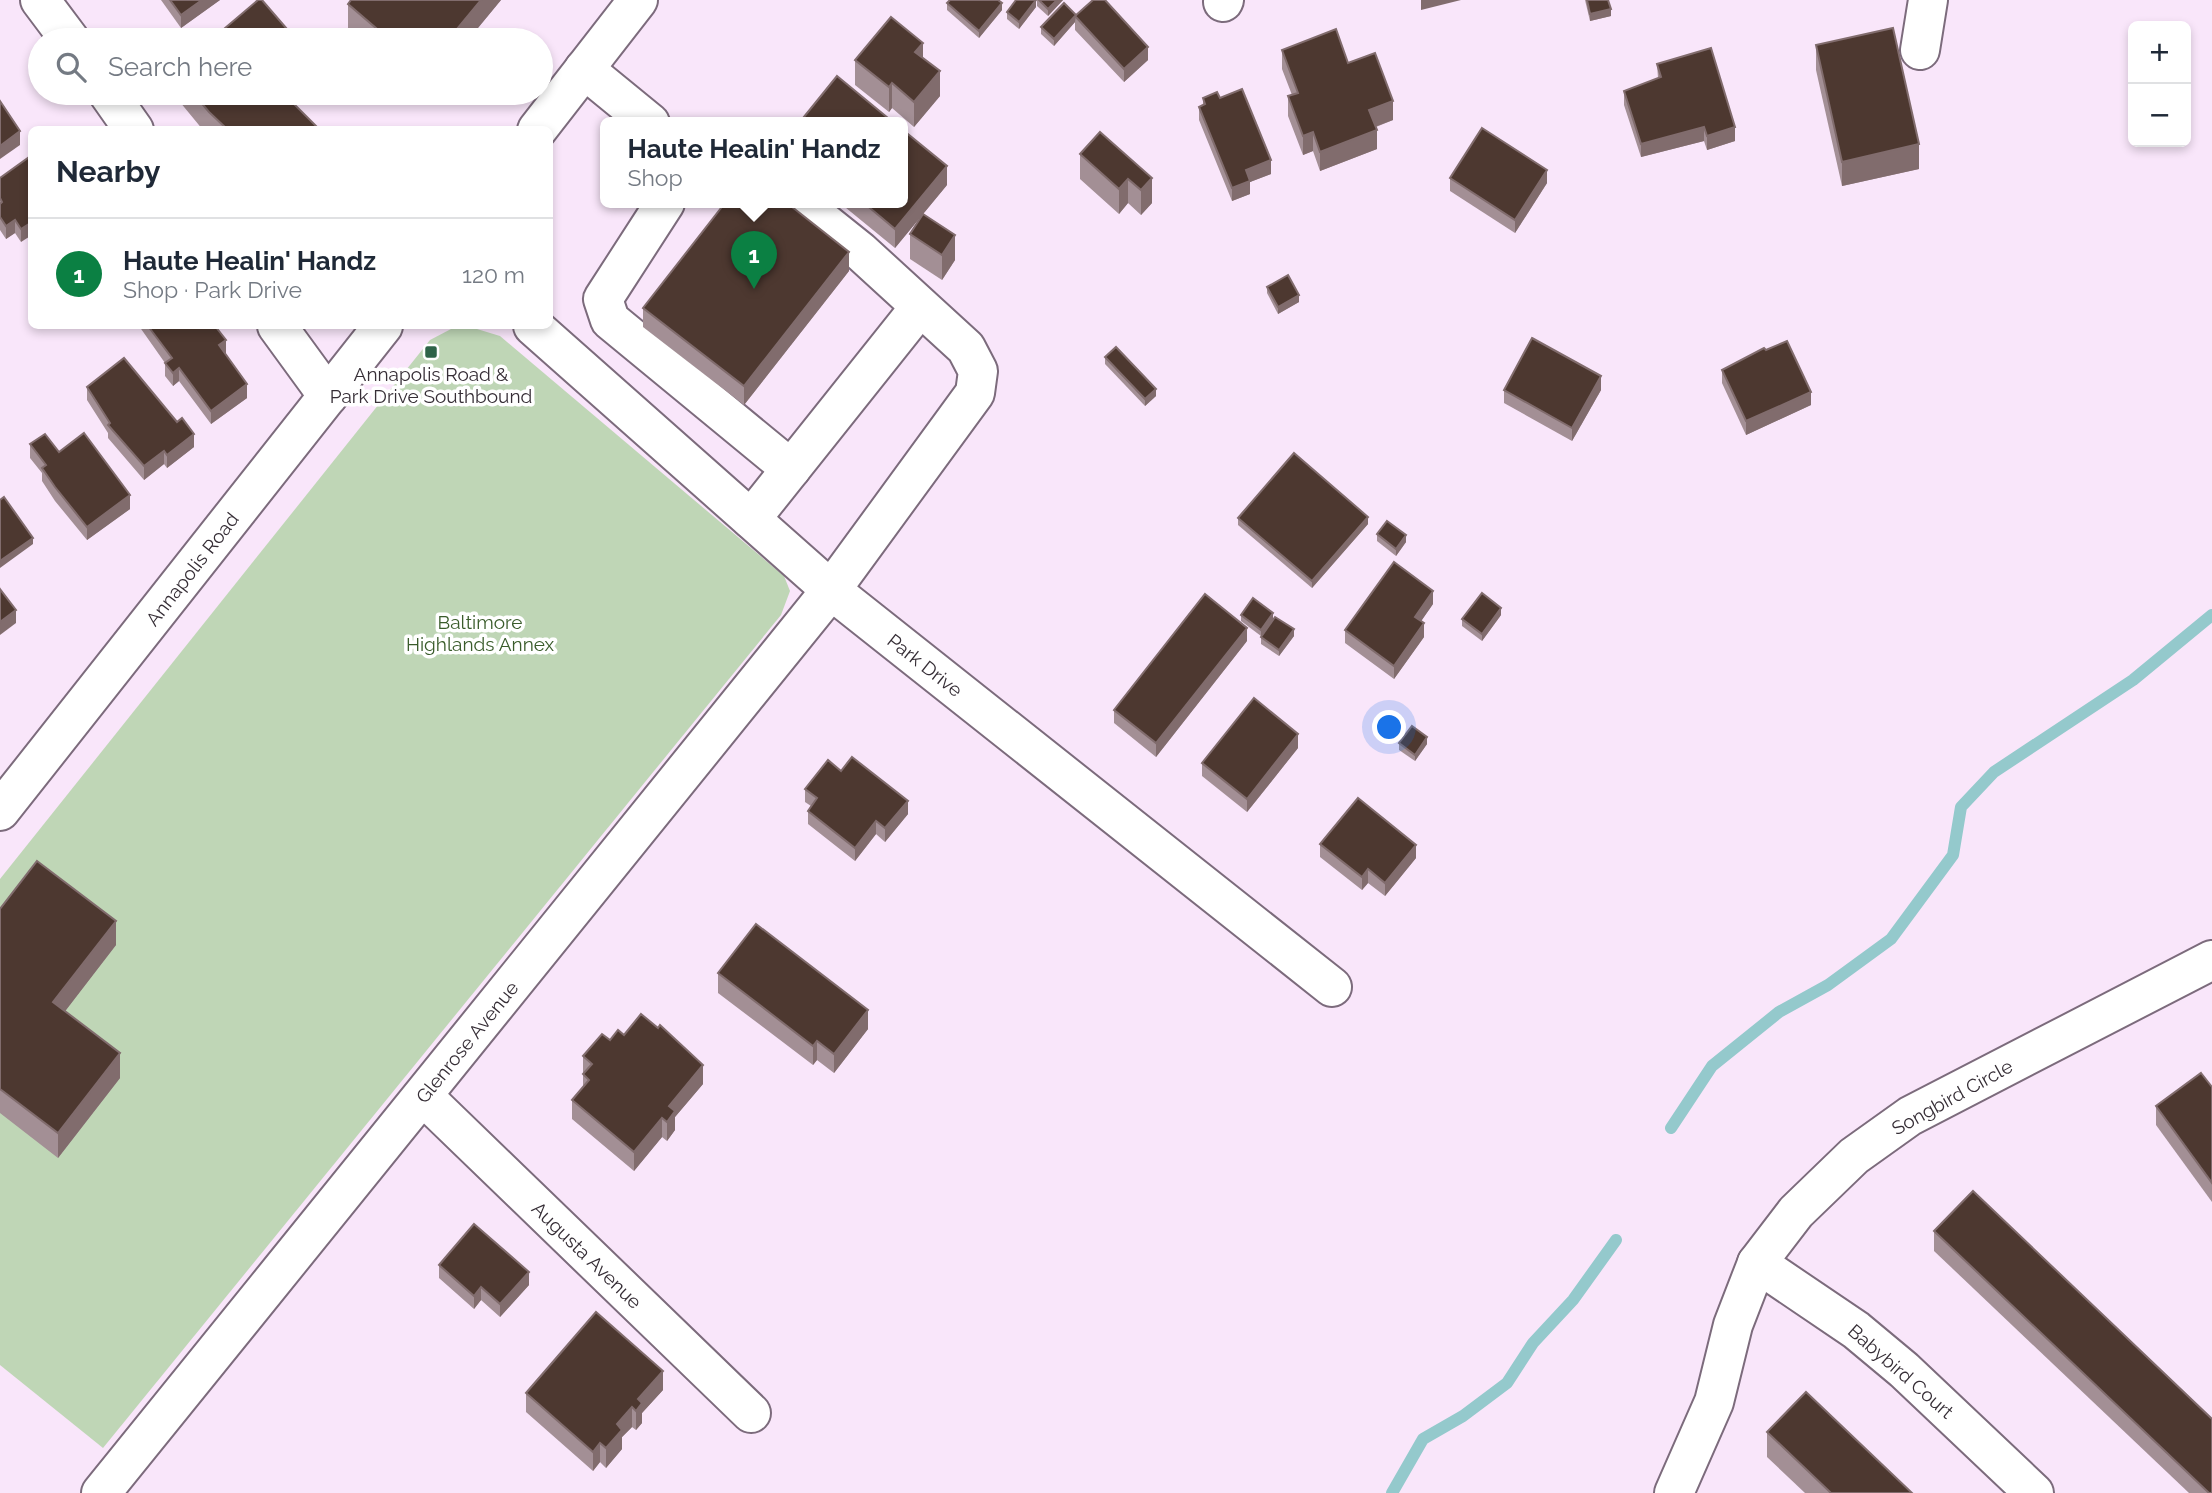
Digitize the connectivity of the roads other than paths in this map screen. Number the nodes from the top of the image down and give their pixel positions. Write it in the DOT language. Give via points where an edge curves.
graph roads {
  1 [pos="40,0"];
  2 [pos="638,0"];
  3 [pos="1928,0"];
  4 [pos="61,28"];
  5 [pos="1920,50"];
  6 [pos="584,69"];
  7 [pos="116,105"];
  8 [pos="643,117"];
  9 [pos="131,126"];
  10 [pos="540,126"];
  11 [pos="662,208"];
  12 [pos="806,208"];
  13 [pos="920,307"];
  14 [pos="278,329"];
  15 [pos="381,329"];
  16 [pos="536,329"];
  17 [pos="328,396"];
  18 [pos="791,469"];
  19 [pos="751,519"];
  20 [pos="831,590"];
  21 [pos="0,811"];
  22 [pos="2212,960"];
  23 [pos="1332,987"];
  24 [pos="423,1096"];
  25 [pos="1757,1263"];
  26 [pos="751,1413"];
  27 [pos="101,1493"];
  28 [pos="1674,1493"];
  29 [pos="2035,1493"];
  1 -- 4 [label="street"];
  2 -- 6 [label="street"];
  3 -- 5 [label="street"];
  6 -- 8 [label="street"];
  6 -- 10 [label="street"];
  7 -- 9 [label="street"];
  11 -- 18 [label="street" via="603,299 610,320"];
  12 -- 13 [label="street, Glenrose Avenue"];
  13 -- 18 [label="street"];
  13 -- 20 [label="street, Glenrose Avenue" via="966,348 978,372 975,393"];
  14 -- 17 [label="street"];
  15 -- 17 [label="street, Annapolis Road"];
  16 -- 19 [label="street, Park Drive"];
  17 -- 21 [label="street, Annapolis Road"];
  18 -- 19 [label="street"];
  19 -- 20 [label="street, Park Drive"];
  20 -- 23 [label="street, Park Drive"];
  20 -- 24 [label="street, Glenrose Avenue"];
  22 -- 25 [label="street, Songbird Circle" via="1910,1116 1844,1165 1796,1212"];
  24 -- 26 [label="street, Augusta Avenue"];
  24 -- 27 [label="street, Glenrose Avenue"];
  25 -- 28 [label="street, Songbird Circle" via="1733,1325 1714,1402"];
  25 -- 29 [label="street, Babybird Court" via="1856,1330"];
}
